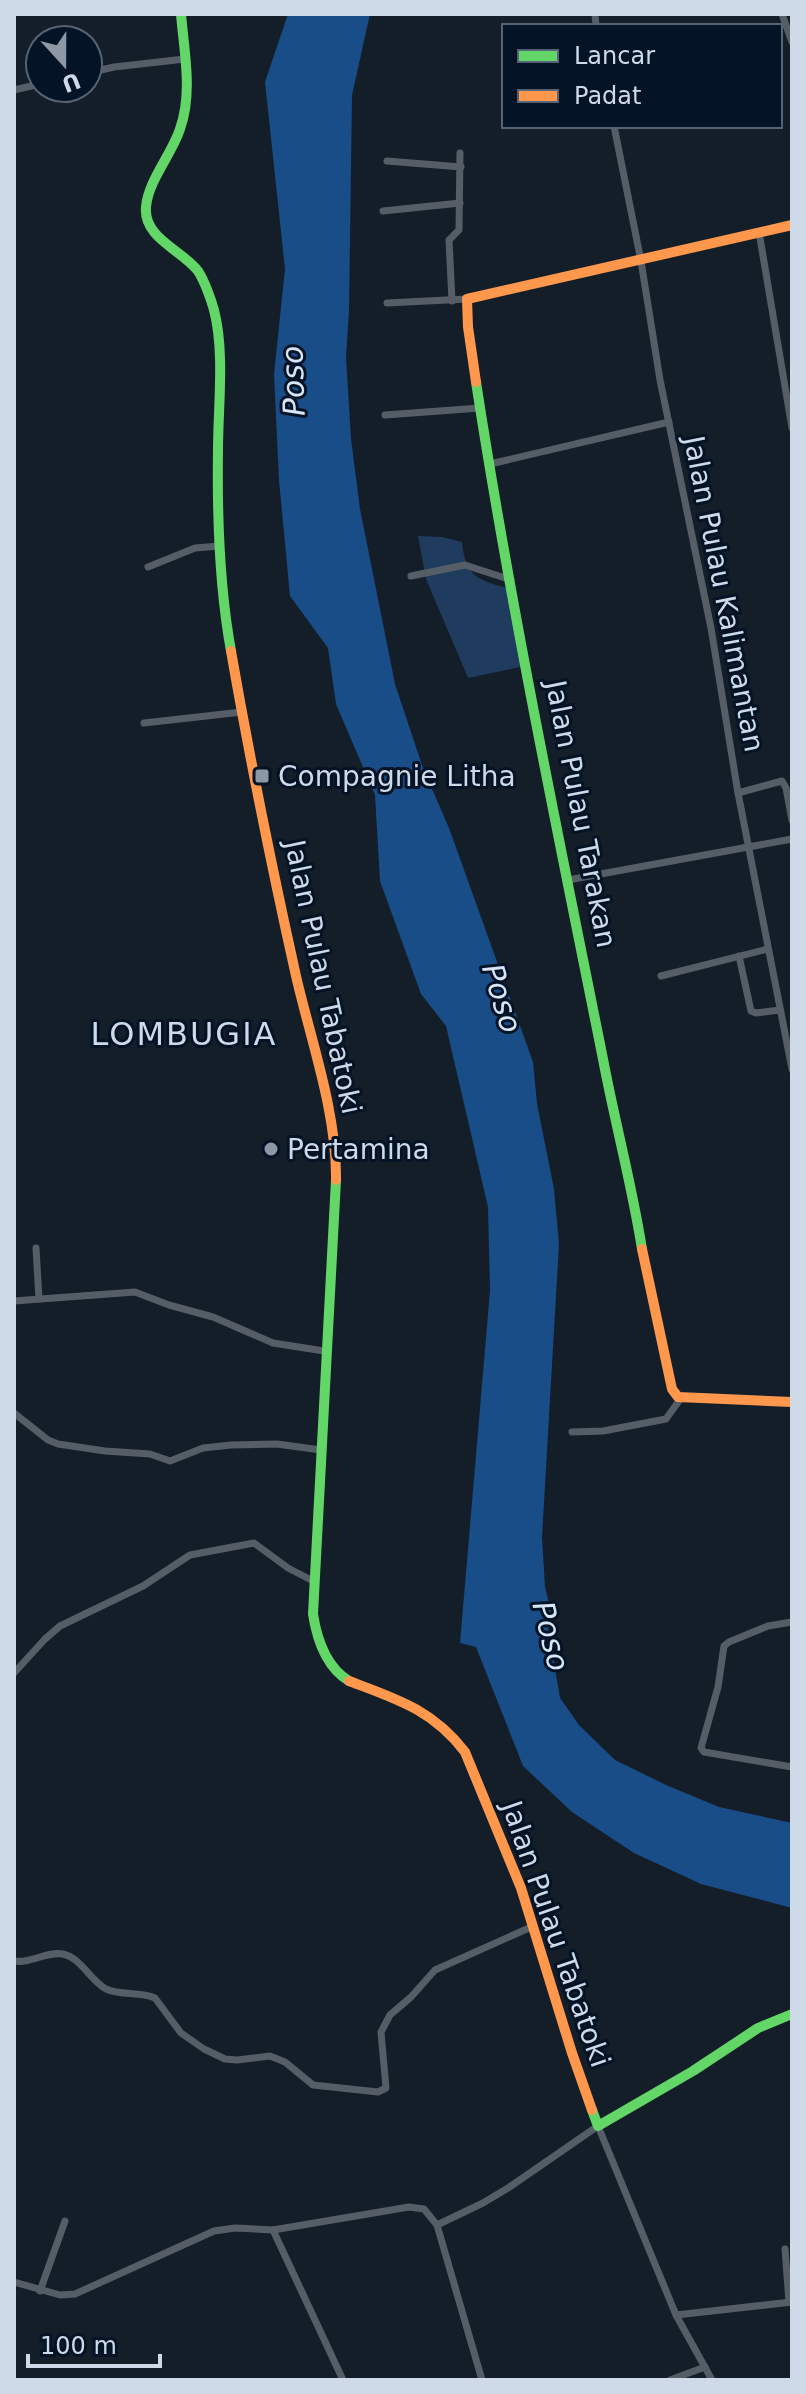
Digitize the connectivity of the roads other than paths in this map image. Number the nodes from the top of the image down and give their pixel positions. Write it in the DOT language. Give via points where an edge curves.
graph roads {
  1 [pos="181,14"];
  2 [pos="782,14"];
  3 [pos="792,42"];
  4 [pos="185,59"];
  5 [pos="104,69"];
  6 [pos="614,128"];
  7 [pos="460,153"];
  8 [pos="387,161"];
  9 [pos="461,167"];
  10 [pos="460,203"];
  11 [pos="383,211"];
  12 [pos="792,225"];
  13 [pos="759,232"];
  14 [pos="641,261"];
  15 [pos="467,299"];
  16 [pos="452,301"];
  17 [pos="387,303"];
  18 [pos="480,408"];
  19 [pos="385,415"];
  20 [pos="669,422"];
  21 [pos="792,428"];
  22 [pos="490,464"];
  23 [pos="220,546"];
  24 [pos="148,567"];
  25 [pos="411,576"];
  26 [pos="511,580"];
  27 [pos="242,712"];
  28 [pos="144,723"];
  29 [pos="738,793"];
  30 [pos="792,820"];
  31 [pos="792,839"];
  32 [pos="749,847"];
  33 [pos="568,880"];
  34 [pos="768,949"];
  35 [pos="739,956"];
  36 [pos="661,976"];
  37 [pos="780,1010"];
  38 [pos="792,1069"];
  39 [pos="36,1248"];
  40 [pos="39,1299"];
  41 [pos="14,1301"];
  42 [pos="324,1351"];
  43 [pos="681,1398"];
  44 [pos="792,1402"];
  45 [pos="14,1413"];
  46 [pos="572,1432"];
  47 [pos="321,1450"];
  48 [pos="315,1582"];
  49 [pos="792,1622"];
  50 [pos="14,1673"];
  51 [pos="792,1767"];
  52 [pos="532,1924"];
  53 [pos="14,1961"];
  54 [pos="792,2014"];
  55 [pos="598,2126"];
  56 [pos="65,2221"];
  57 [pos="437,2225"];
  58 [pos="273,2230"];
  59 [pos="785,2249"];
  60 [pos="14,2282"];
  61 [pos="40,2291"];
  62 [pos="790,2302"];
  63 [pos="676,2315"];
  64 [pos="705,2367"];
  65 [pos="343,2380"];
  66 [pos="482,2380"];
  67 [pos="670,2380"];
  68 [pos="712,2380"];
  1 -- 4 [label="main road, Jalan Pulau Tabatoki"];
  2 -- 3 [label="street"];
  4 -- 5 [label="street"];
  4 -- 23 [label="main road, Jalan Pulau Tabatoki" via="185,115 145,206 154,233 202,276 214,310"];
  6 -- 14 [label="street, Jalan Pulau Kalimantan"];
  7 -- 9 [label="street"];
  8 -- 9 [label="street"];
  9 -- 10 [label="street"];
  10 -- 11 [label="street"];
  10 -- 16 [label="street" via="459,231 449,240"];
  12 -- 13 [label="main road"];
  13 -- 14 [label="main road"];
  13 -- 21 [label="street"];
  14 -- 15 [label="main road"];
  14 -- 20 [label="street, Jalan Pulau Kalimantan"];
  15 -- 16 [label="street"];
  15 -- 18 [label="main road, Jalan Pulau Tarakan"];
  16 -- 17 [label="street"];
  18 -- 19 [label="street"];
  18 -- 22 [label="main road, Jalan Pulau Tarakan"];
  20 -- 22 [label="street"];
  20 -- 29 [label="street, Jalan Pulau Kalimantan"];
  22 -- 26 [label="main road, Jalan Pulau Tarakan"];
  23 -- 24 [label="street" via="195,548"];
  23 -- 27 [label="main road, Jalan Pulau Tabatoki" via="224,613"];
  25 -- 26 [label="street" via="465,565"];
  26 -- 33 [label="main road, Jalan Pulau Tarakan"];
  27 -- 28 [label="street"];
  27 -- 42 [label="main road, Jalan Pulau Tabatoki" via="335,1149"];
  29 -- 30 [label="street" via="782,781"];
  29 -- 32 [label="street, Jalan Pulau Kalimantan"];
  31 -- 32 [label="street"];
  32 -- 33 [label="street"];
  32 -- 34 [label="street, Jalan Pulau Kalimantan"];
  33 -- 43 [label="main road, Jalan Pulau Tarakan" via="656,1316 672,1389"];
  34 -- 35 [label="street"];
  34 -- 37 [label="street, Jalan Pulau Kalimantan"];
  35 -- 36 [label="street"];
  35 -- 37 [label="street" via="751,1011"];
  37 -- 38 [label="street, Jalan Pulau Kalimantan"];
  39 -- 40 [label="street"];
  40 -- 41 [label="street"];
  40 -- 42 [label="street" via="135,1292 273,1343"];
  42 -- 47 [label="main road, Jalan Pulau Tabatoki"];
  43 -- 44 [label="main road"];
  43 -- 46 [label="street" via="666,1419"];
  45 -- 47 [label="street" via="54,1443 170,1461 203,1448 231,1445"];
  47 -- 48 [label="main road, Jalan Pulau Tabatoki"];
  48 -- 50 [label="street" via="254,1543 195,1552 143,1586 60,1626"];
  48 -- 52 [label="main road, Jalan Pulau Tabatoki" via="316,1636 335,1669 346,1680 430,1716 465,1752"];
  49 -- 51 [label="street" via="768,1626 724,1646 701,1748"];
  52 -- 53 [label="street" via="435,1970 390,2015 381,2041 386,2088 378,2092 313,2085 270,2056 225,2059 181,2033 155,1998 108,1989 62,1954"];
  52 -- 55 [label="main road, Jalan Pulau Tabatoki"];
  54 -- 55 [label="main road" via="758,2027"];
  55 -- 57 [label="street" via="508,2188"];
  55 -- 63 [label="street"];
  56 -- 61 [label="street"];
  57 -- 58 [label="street" via="424,2209 409,2207"];
  57 -- 66 [label="street"];
  58 -- 61 [label="street" via="223,2228 79,2292"];
  58 -- 65 [label="street"];
  59 -- 62 [label="street"];
  60 -- 61 [label="street"];
  62 -- 63 [label="street"];
  63 -- 64 [label="street"];
  64 -- 67 [label="street"];
  64 -- 68 [label="street"];
}
